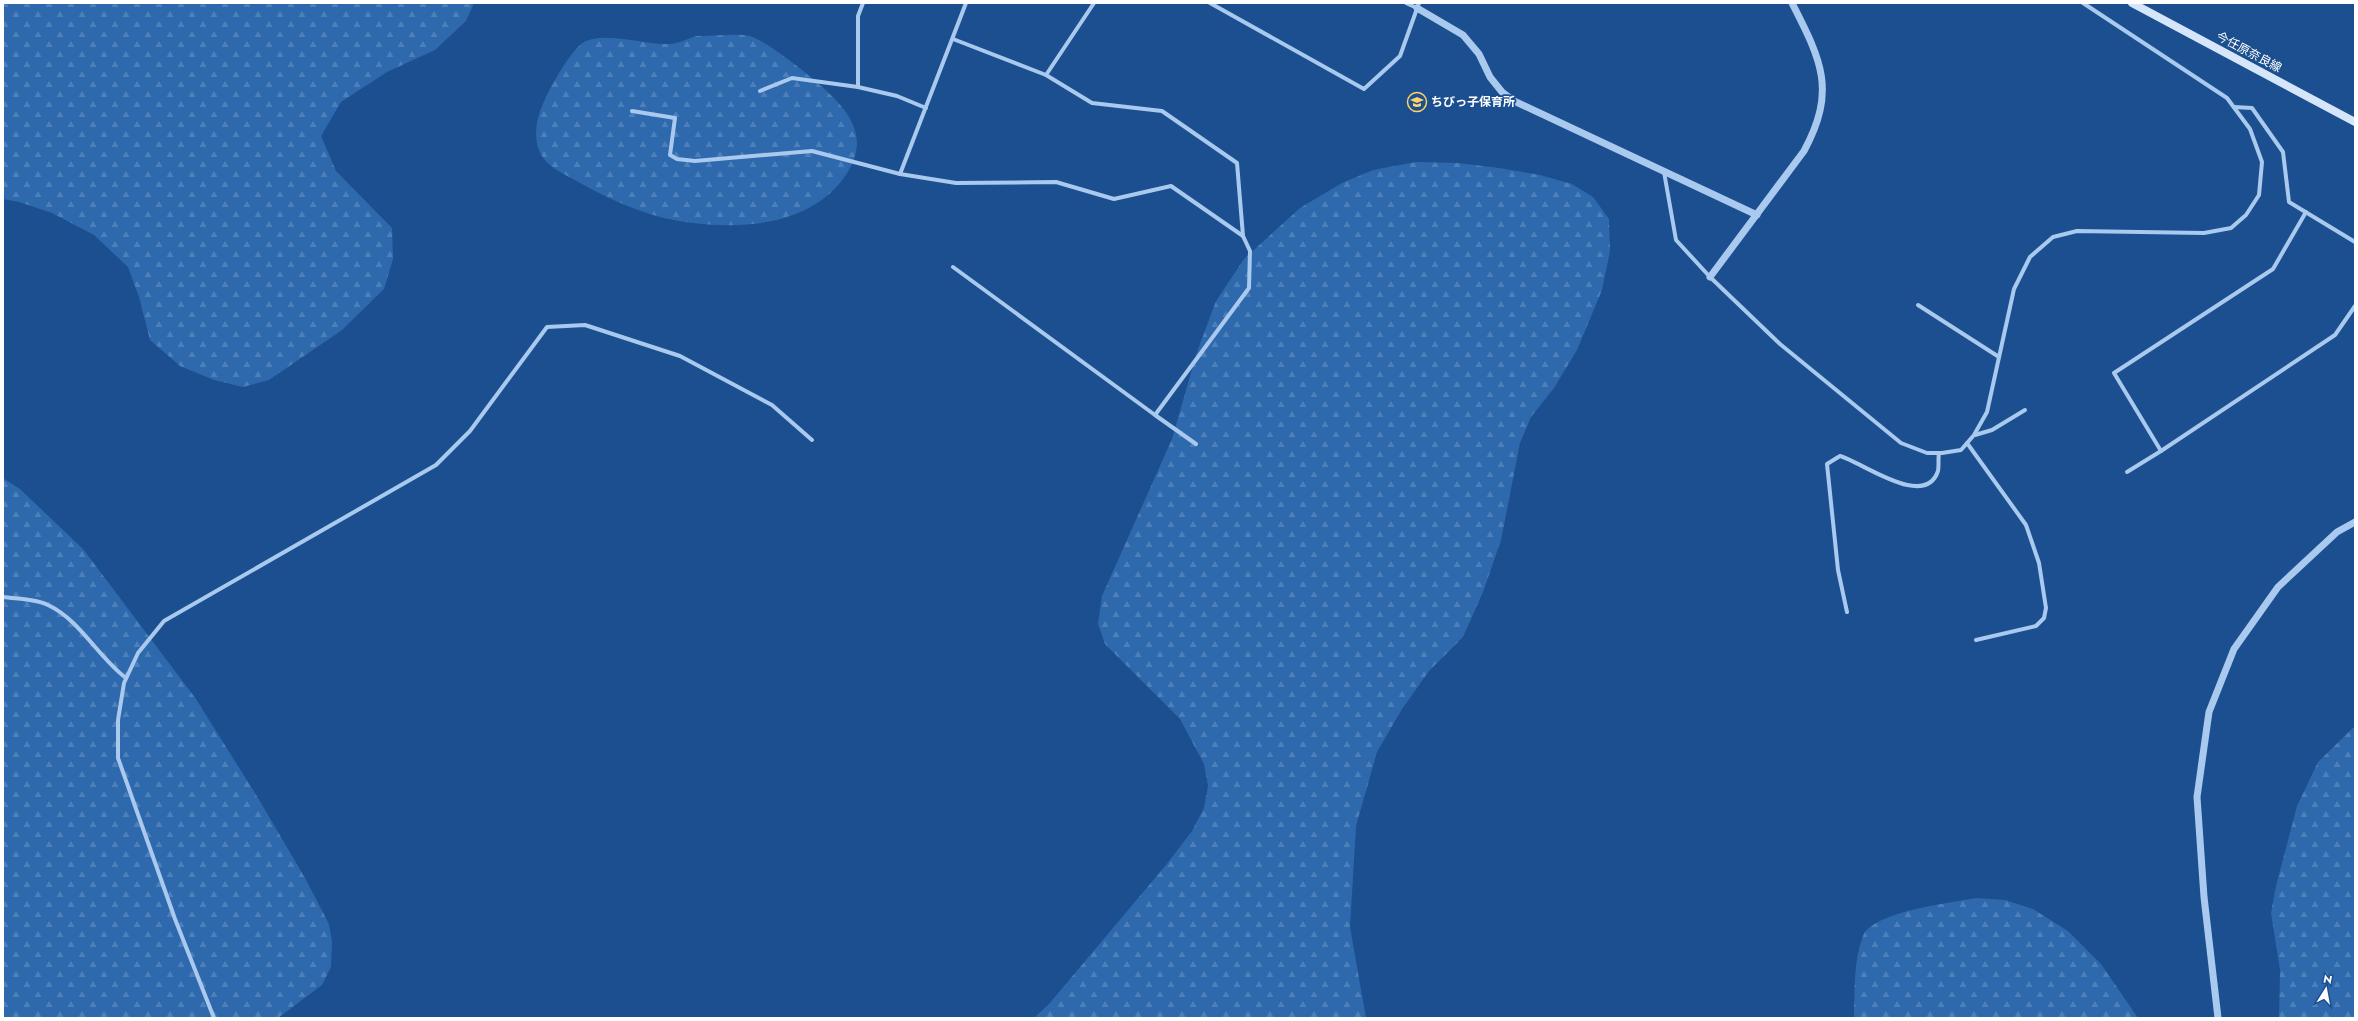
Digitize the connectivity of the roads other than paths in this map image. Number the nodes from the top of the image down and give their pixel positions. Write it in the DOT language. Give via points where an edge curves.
graph roads {
  1 [pos="863,3"];
  2 [pos="966,3"];
  3 [pos="1094,3"];
  4 [pos="1210,3"];
  5 [pos="1406,3"];
  6 [pos="1792,3"];
  7 [pos="2083,3"];
  8 [pos="2132,3"];
  9 [pos="1418,6"];
  10 [pos="953,39"];
  11 [pos="1046,76"];
  12 [pos="858,87"];
  13 [pos="760,91"];
  14 [pos="2234,107"];
  15 [pos="926,108"];
  16 [pos="632,110"];
  17 [pos="2355,122"];
  18 [pos="1664,172"];
  19 [pos="900,174"];
  20 [pos="2306,212"];
  21 [pos="1757,215"];
  22 [pos="1243,236"];
  23 [pos="2355,242"];
  24 [pos="953,267"];
  25 [pos="1710,277"];
  26 [pos="1918,305"];
  27 [pos="2355,306"];
  28 [pos="1999,357"];
  29 [pos="2025,410"];
  30 [pos="1155,415"];
  31 [pos="1974,436"];
  32 [pos="812,440"];
  33 [pos="1967,443"];
  34 [pos="1196,444"];
  35 [pos="2161,451"];
  36 [pos="1939,453"];
  37 [pos="2127,472"];
  38 [pos="2355,522"];
  39 [pos="3,597"];
  40 [pos="1847,612"];
  41 [pos="1976,640"];
  42 [pos="126,678"];
  43 [pos="214,1018"];
  44 [pos="2218,1018"];
  1 -- 12 [label="street" via="858,16"];
  2 -- 10 [label="street"];
  3 -- 11 [label="street"];
  4 -- 9 [label="street" via="1364,89 1400,56"];
  5 -- 9 [label="street"];
  6 -- 21 [label="street" via="1813,45 1822,70 1820,111 1815,131 1804,151"];
  7 -- 14 [label="street" via="2227,98"];
  8 -- 17 [label="main road, 今任原奈良線"];
  9 -- 18 [label="street" via="1463,34 1479,54 1502,92 1514,101"];
  10 -- 11 [label="street"];
  10 -- 15 [label="street"];
  11 -- 22 [label="street" via="1092,103 1162,111 1237,163"];
  12 -- 13 [label="street" via="792,78"];
  12 -- 15 [label="street" via="897,96"];
  14 -- 20 [label="street" via="2252,108 2284,152 2289,202"];
  14 -- 28 [label="street" via="2250,129 2262,162 2259,195 2246,215 2231,228 2204,233 2077,231 2053,237 2030,257 2014,289"];
  15 -- 19 [label="street"];
  16 -- 19 [label="street" via="675,118 670,155 677,159 695,161 812,151"];
  18 -- 21 [label="street"];
  18 -- 25 [label="street" via="1676,240"];
  19 -- 22 [label="street" via="956,183 1056,182 1114,199 1171,186"];
  20 -- 23 [label="street"];
  20 -- 35 [label="street" via="2273,269 2114,373"];
  21 -- 25 [label="street"];
  22 -- 30 [label="street" via="1250,251 1249,288"];
  24 -- 30 [label="street"];
  25 -- 36 [label="street" via="1780,344 1901,443 1927,453"];
  26 -- 28 [label="street"];
  27 -- 35 [label="street" via="2335,334"];
  28 -- 31 [label="street" via="1987,412"];
  29 -- 31 [label="street" via="1992,430"];
  30 -- 34 [label="street"];
  31 -- 33 [label="street"];
  32 -- 42 [label="street" via="772,405 680,356 585,325 547,327 470,431 436,465 164,621 138,653"];
  33 -- 36 [label="street" via="1961,450"];
  33 -- 41 [label="street" via="2026,525 2039,563 2046,608 2044,618 2036,626"];
  35 -- 37 [label="street"];
  36 -- 40 [label="street" via="1938,471 1925,486 1910,487 1895,482 1840,456 1827,464 1838,570"];
  38 -- 44 [label="street" via="2337,532 2278,587 2234,649 2209,712 2197,797 2204,897"];
  39 -- 42 [label="street" via="47,604 67,617 110,666"];
  42 -- 43 [label="street" via="118,720 118,758 175,919"];
}
